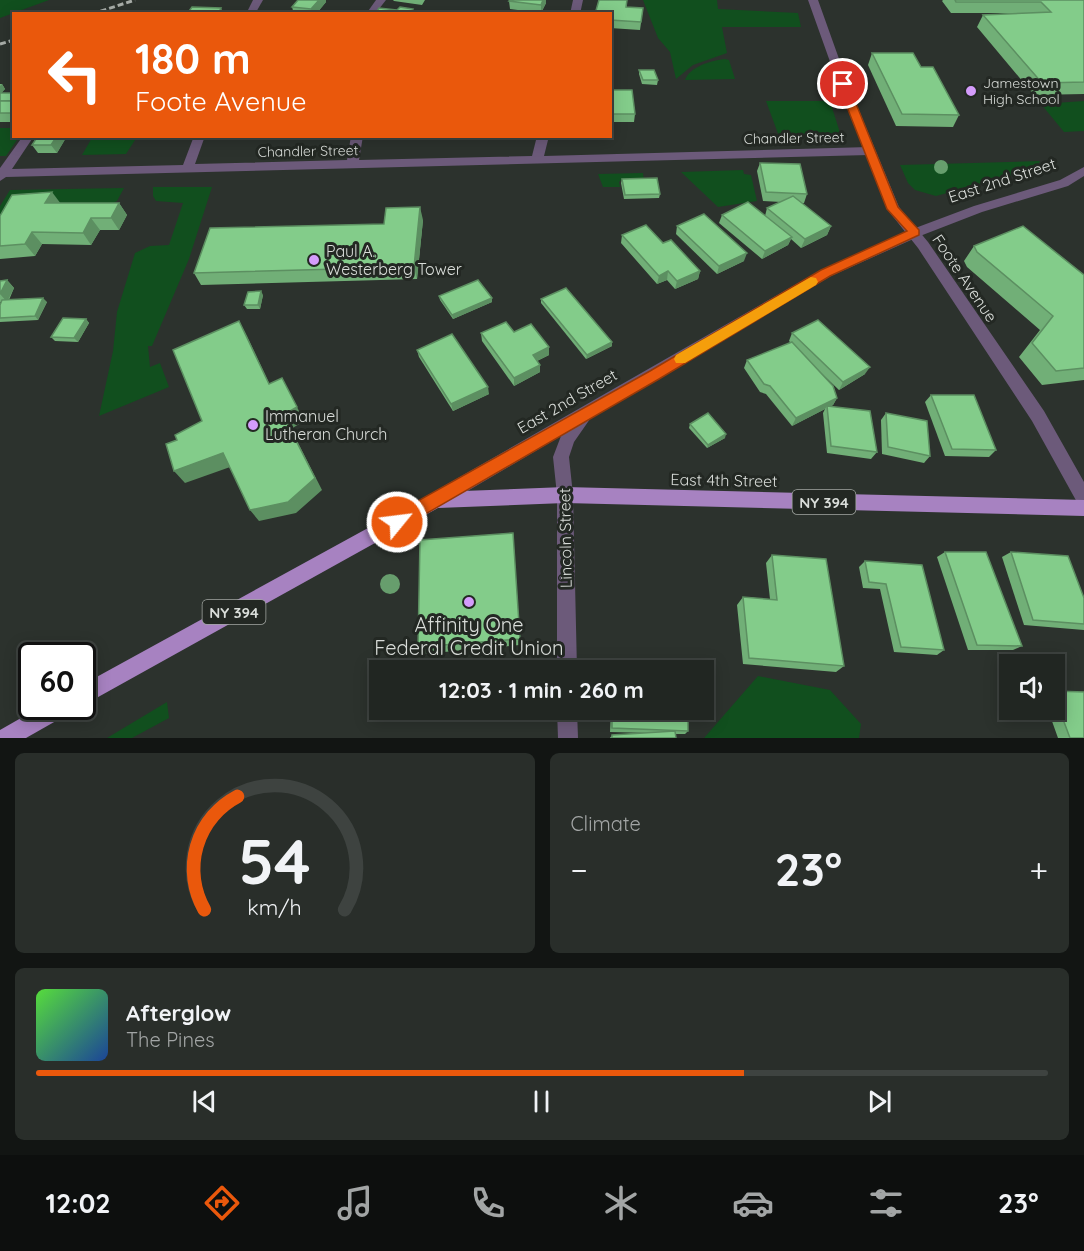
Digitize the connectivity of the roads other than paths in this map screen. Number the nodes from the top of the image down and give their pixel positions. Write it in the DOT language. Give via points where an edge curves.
graph roads {
  1 [pos="813,0"];
  2 [pos="27,138"];
  3 [pos="199,138"];
  4 [pos="357,138"];
  5 [pos="542,138"];
  6 [pos="869,151"];
  7 [pos="537,160"];
  8 [pos="352,165"];
  9 [pos="187,169"];
  10 [pos="1084,171"];
  11 [pos="1,174"];
  12 [pos="1084,181"];
  13 [pos="1064,183"];
  14 [pos="915,232"];
  15 [pos="587,413"];
  16 [pos="565,495"];
  17 [pos="1084,498"];
  18 [pos="436,500"];
  19 [pos="1084,508"];
  20 [pos="567,660"];
  21 [pos="96,688"];
  22 [pos="38,720"];
  23 [pos="567,720"];
  24 [pos="6,738"];
  25 [pos="568,738"];
  1 -- 6 [label="street, Foote Avenue"];
  2 -- 11 [label="street"];
  3 -- 9 [label="street"];
  4 -- 8 [label="street"];
  5 -- 7 [label="street"];
  6 -- 7 [label="street, Chandler Street"];
  6 -- 14 [label="street, Foote Avenue" via="893,209"];
  7 -- 8 [label="street, Chandler Street"];
  8 -- 9 [label="street, Chandler Street"];
  9 -- 11 [label="street, Chandler Street"];
  10 -- 13 [label="street, East 2nd Street"];
  12 -- 13 [label="street"];
  13 -- 14 [label="street, East 2nd Street" via="978,208"];
  14 -- 15 [label="street, East 2nd Street" via="826,273"];
  14 -- 17 [label="street, Foote Avenue" via="1038,416"];
  15 -- 16 [label="street, Lincoln Street" via="567,439 561,457"];
  15 -- 18 [label="street, East 2nd Street"];
  16 -- 18 [label="main road, East 4th Street / NY 394"];
  16 -- 19 [label="main road, East 4th Street / NY 394"];
  16 -- 20 [label="street, Lincoln Street"];
  18 -- 21 [label="main road, East 2nd Street / NY 394"];
  22 -- 24 [label="main road"];
  23 -- 25 [label="street"];
}
